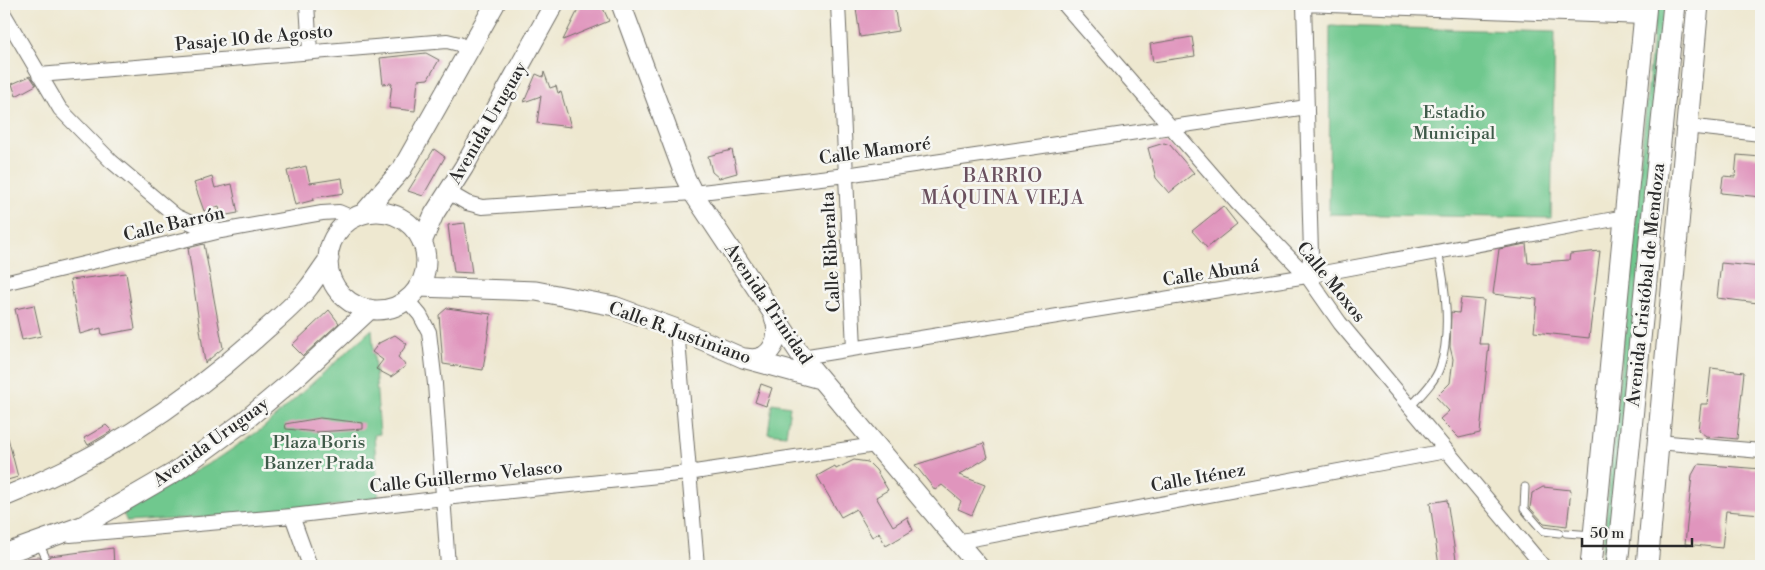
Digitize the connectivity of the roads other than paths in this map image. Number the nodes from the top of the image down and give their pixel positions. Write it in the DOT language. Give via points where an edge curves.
graph roads {
  1 [pos="307,4"];
  2 [pos="495,4"];
  3 [pos="554,4"];
  4 [pos="621,4"];
  5 [pos="838,4"];
  6 [pos="1064,4"];
  7 [pos="1304,4"];
  8 [pos="1674,4"];
  9 [pos="1698,4"];
  10 [pos="1401,6"];
  11 [pos="1645,10"];
  12 [pos="4,14"];
  13 [pos="310,51"];
  14 [pos="469,52"];
  15 [pos="39,75"];
  16 [pos="1307,107"];
  17 [pos="1686,126"];
  18 [pos="1171,128"];
  19 [pos="1761,134"];
  20 [pos="846,175"];
  21 [pos="448,192"];
  22 [pos="693,193"];
  23 [pos="358,216"];
  24 [pos="1625,217"];
  25 [pos="221,231"];
  26 [pos="422,242"];
  27 [pos="1438,252"];
  28 [pos="328,259"];
  29 [pos="1307,276"];
  30 [pos="4,283"];
  31 [pos="413,294"];
  32 [pos="370,309"];
  33 [pos="773,314"];
  34 [pos="677,329"];
  35 [pos="854,348"];
  36 [pos="802,357"];
  37 [pos="743,358"];
  38 [pos="820,379"];
  39 [pos="1410,408"];
  40 [pos="1658,442"];
  41 [pos="875,445"];
  42 [pos="1446,451"];
  43 [pos="1761,451"];
  44 [pos="688,473"];
  45 [pos="1525,487"];
  46 [pos="4,497"];
  47 [pos="444,498"];
  48 [pos="292,516"];
  49 [pos="59,536"];
  50 [pos="1594,536"];
  51 [pos="956,542"];
  52 [pos="4,554"];
  53 [pos="310,566"];
  54 [pos="448,566"];
  55 [pos="697,566"];
  56 [pos="978,566"];
  57 [pos="1543,566"];
  58 [pos="1591,566"];
  59 [pos="1618,566"];
  60 [pos="1647,566"];
  1 -- 13 [label="street"];
  2 -- 14 [label="main road"];
  3 -- 21 [label="main road, Avenida Uruguay"];
  4 -- 22 [label="main road, Avenida Trinidad"];
  5 -- 20 [label="street, Calle Riberalta"];
  6 -- 18 [label="street, Calle Moxos"];
  7 -- 10 [label="street"];
  7 -- 16 [label="street"];
  8 -- 59 [label="main road, Avenida Cristóbal de Mendoza"];
  9 -- 17 [label="main road, Avenida Cristóbal de Mendoza"];
  10 -- 11 [label="street"];
  11 -- 24 [label="main road, Avenida Cristóbal de Mendoza"];
  12 -- 15 [label="street"];
  13 -- 14 [label="street, Pasaje 10 de Agosto" via="447,41 459,44"];
  13 -- 15 [label="street, Pasaje 10 de Agosto"];
  14 -- 23 [label="main road" via="402,169"];
  15 -- 25 [label="street" via="60,109 110,161 176,216 200,227"];
  16 -- 18 [label="street, Calle Mamoré"];
  16 -- 29 [label="street" via="1311,254"];
  17 -- 19 [label="street"];
  17 -- 40 [label="main road, Avenida Cristóbal de Mendoza"];
  18 -- 20 [label="street, Calle Mamoré"];
  18 -- 29 [label="street, Calle Moxos" via="1236,203"];
  20 -- 22 [label="street, Calle Mamoré"];
  20 -- 35 [label="street, Calle Riberalta"];
  21 -- 22 [label="street, Calle Mamoré" via="482,207"];
  21 -- 26 [label="main road, Avenida Uruguay"];
  22 -- 33 [label="main road, Avenida Trinidad"];
  23 -- 25 [label="street, Calle Barrón" via="322,213"];
  23 -- 26 [label="main road" via="374,212 394,216 409,226"];
  23 -- 28 [label="main road" via="340,229 332,242"];
  24 -- 27 [label="street, Calle Abuná"];
  24 -- 50 [label="main road, Avenida Cristóbal de Mendoza"];
  25 -- 30 [label="street, Calle Barrón"];
  26 -- 31 [label="main road" via="426,257 424,273"];
  27 -- 29 [label="street, Calle Abuná"];
  27 -- 39 [label="lane" via="1445,298 1443,353 1440,369"];
  28 -- 32 [label="main road" via="336,289 352,303"];
  28 -- 46 [label="main road" via="309,288 219,372 150,421 82,462"];
  29 -- 35 [label="street, Calle Abuná"];
  29 -- 39 [label="street, Calle Moxos" via="1340,323"];
  31 -- 32 [label="main road" via="389,308"];
  31 -- 34 [label="main road, Calle R. Justiniano" via="536,291 614,306"];
  31 -- 47 [label="street" via="429,332"];
  32 -- 49 [label="main road, Avenida Uruguay" via="242,423 175,472"];
  33 -- 36 [label="main road, Avenida Trinidad"];
  33 -- 37 [label="main road" via="777,330 771,350 758,359"];
  34 -- 37 [label="main road, Calle R. Justiniano"];
  34 -- 44 [label="street"];
  35 -- 36 [label="street, Calle Abuná"];
  36 -- 38 [label="main road, Avenida Trinidad"];
  37 -- 38 [label="main road, Calle R. Justiniano"];
  38 -- 41 [label="main road, Avenida Trinidad"];
  39 -- 42 [label="street, Calle Moxos"];
  40 -- 43 [label="street"];
  40 -- 60 [label="main road, Avenida Cristóbal de Mendoza"];
  41 -- 44 [label="street, Calle Guillermo Velasco"];
  41 -- 51 [label="main road, Avenida Trinidad"];
  42 -- 51 [label="street, Calle Iténez"];
  42 -- 57 [label="street, Calle Moxos"];
  44 -- 47 [label="street, Calle Guillermo Velasco"];
  44 -- 55 [label="street"];
  45 -- 50 [label="lane" via="1524,509 1543,531"];
  47 -- 48 [label="street, Calle Guillermo Velasco"];
  47 -- 54 [label="street"];
  48 -- 49 [label="street, Calle Guillermo Velasco"];
  48 -- 53 [label="street"];
  49 -- 52 [label="main road, Avenida Uruguay" via="42,549"];
  50 -- 58 [label="main road, Avenida Cristóbal de Mendoza"];
  51 -- 56 [label="main road, Avenida Trinidad"];
}
